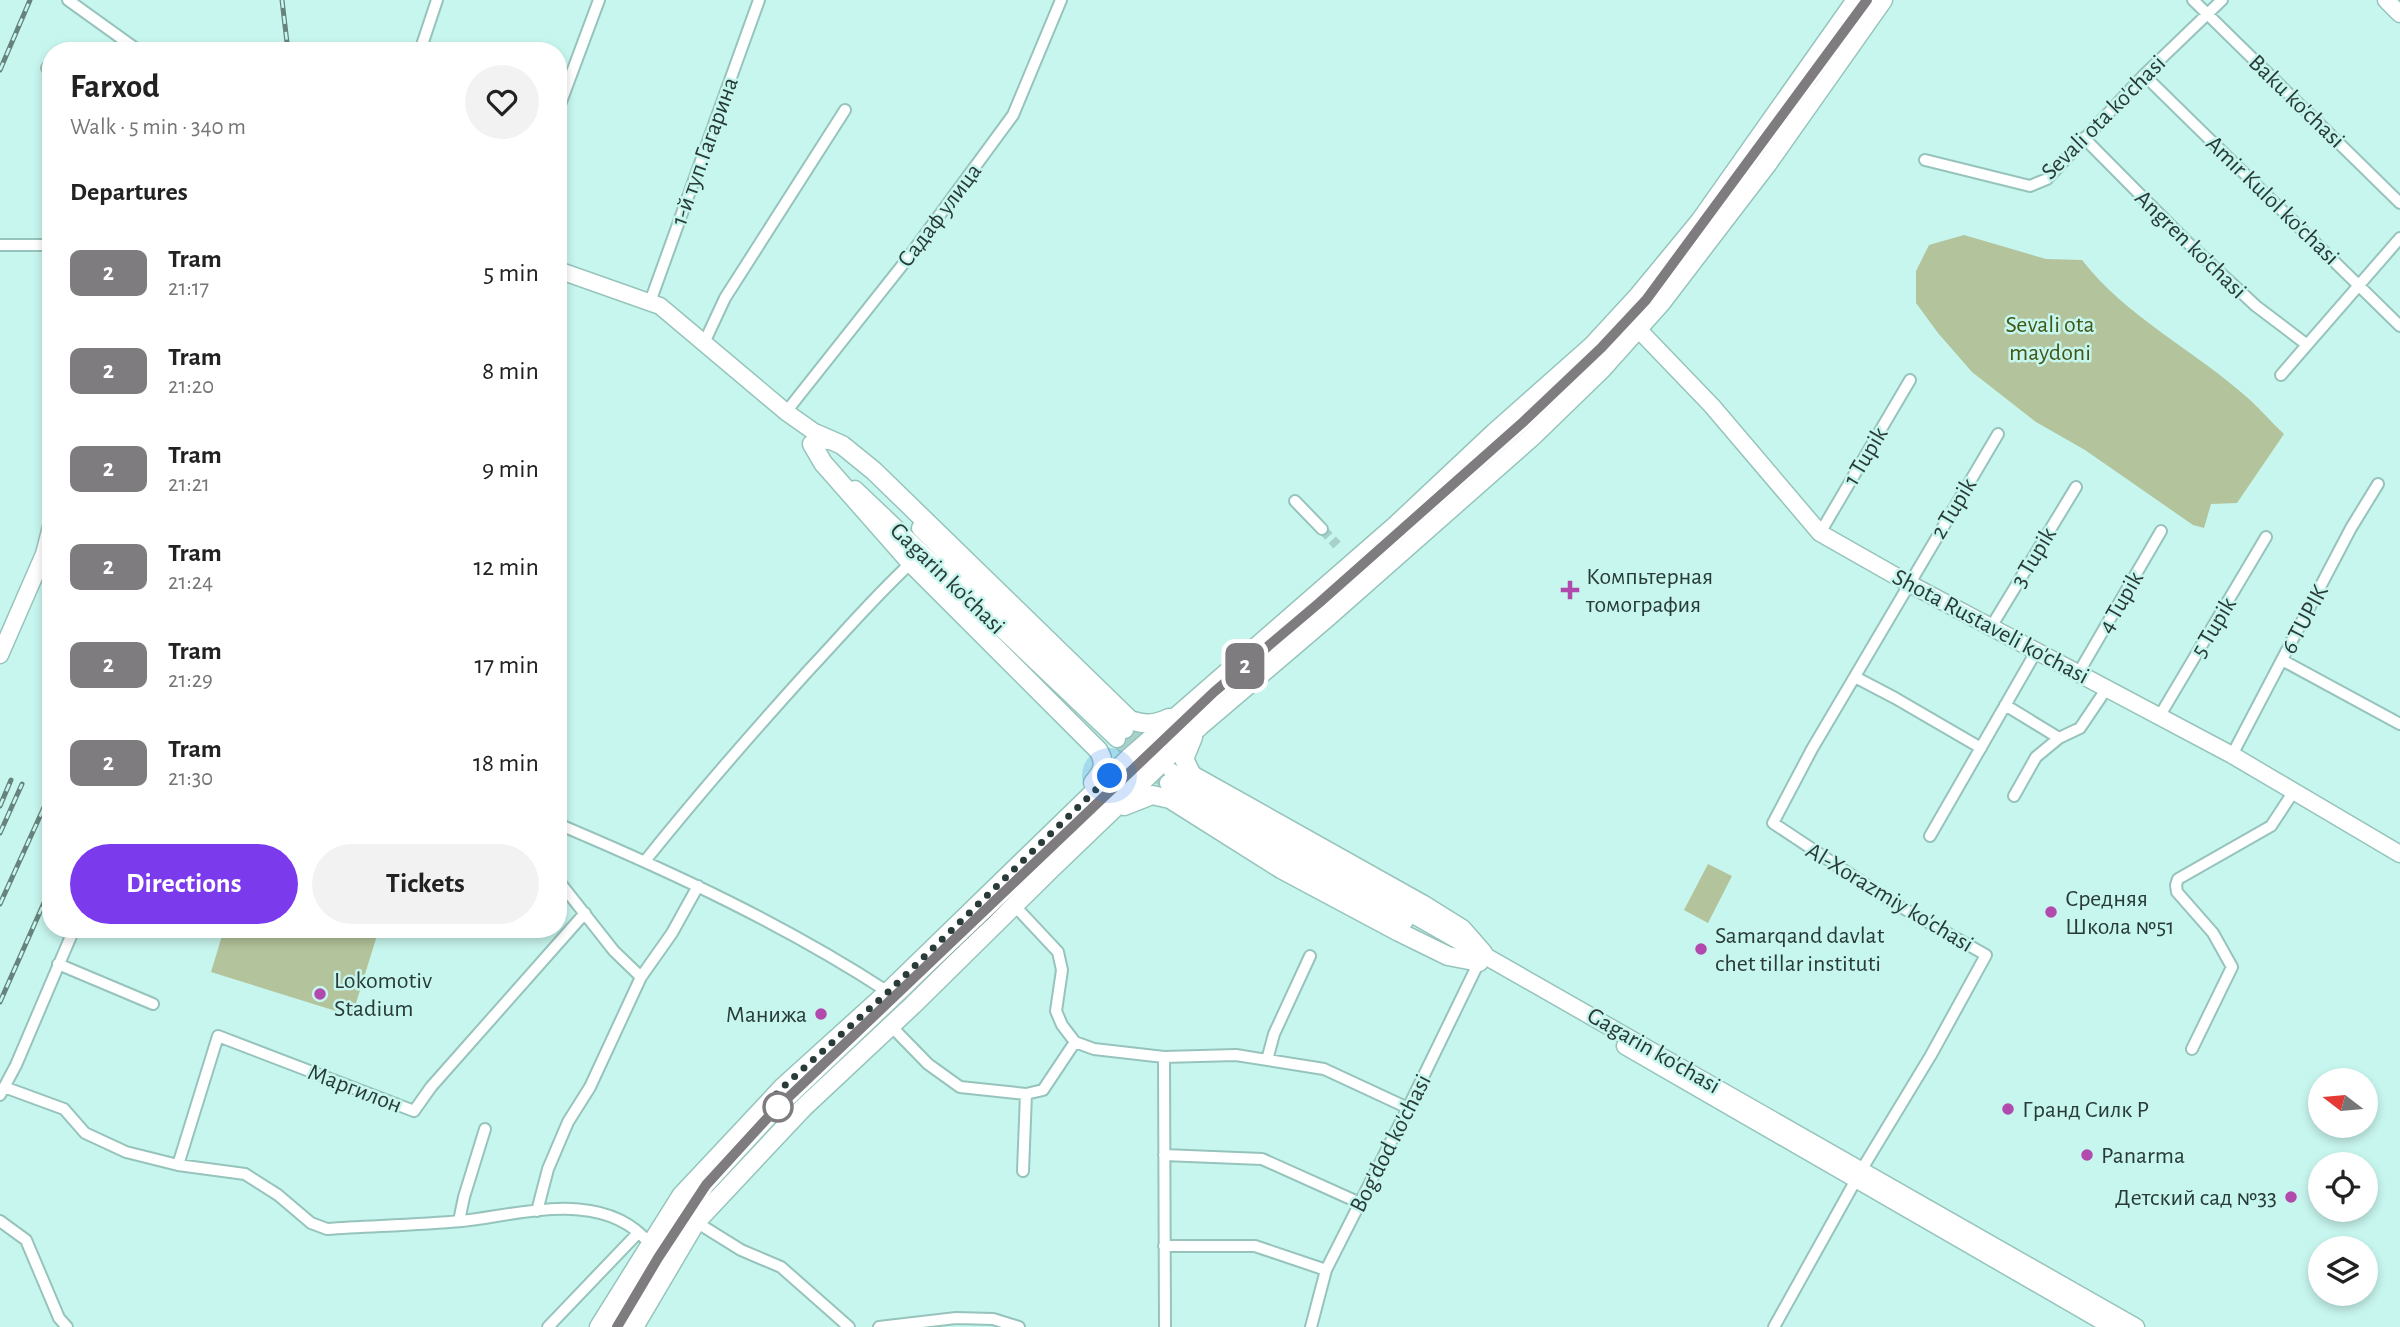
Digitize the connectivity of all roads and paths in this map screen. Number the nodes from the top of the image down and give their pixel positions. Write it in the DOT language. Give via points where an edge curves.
graph roads {
  1 [pos="68,0"];
  2 [pos="437,0"];
  3 [pos="599,0"];
  4 [pos="759,0"];
  5 [pos="1061,0"];
  6 [pos="1856,0"];
  7 [pos="1883,0"];
  8 [pos="2193,0"];
  9 [pos="2222,0"];
  10 [pos="2386,0"];
  11 [pos="2400,14"];
  12 [pos="2208,15"];
  13 [pos="126,42"];
  14 [pos="423,42"];
  15 [pos="1806,73"];
  16 [pos="2144,75"];
  17 [pos="567,86"];
  18 [pos="1823,86"];
  19 [pos="845,110"];
  20 [pos="2084,138"];
  21 [pos="1925,160"];
  22 [pos="2400,203"];
  23 [pos="2400,238"];
  24 [pos="0,245"];
  25 [pos="42,245"];
  26 [pos="567,273"];
  27 [pos="2360,286"];
  28 [pos="650,302"];
  29 [pos="2400,326"];
  30 [pos="1638,329"];
  31 [pos="704,342"];
  32 [pos="2306,344"];
  33 [pos="2281,375"];
  34 [pos="1910,380"];
  35 [pos="786,412"];
  36 [pos="1997,433"];
  37 [pos="815,439"];
  38 [pos="2378,484"];
  39 [pos="2076,487"];
  40 [pos="1295,501"];
  41 [pos="1322,529"];
  42 [pos="2161,531"];
  43 [pos="1820,533"];
  44 [pos="2266,537"];
  45 [pos="42,559"];
  46 [pos="911,563"];
  47 [pos="1908,583"];
  48 [pos="1311,598"];
  49 [pos="1328,617"];
  50 [pos="1991,627"];
  51 [pos="2037,650"];
  52 [pos="0,655"];
  53 [pos="2281,660"];
  54 [pos="2078,672"];
  55 [pos="1855,677"];
  56 [pos="2107,688"];
  57 [pos="2005,705"];
  58 [pos="1187,707"];
  59 [pos="2159,717"];
  60 [pos="2400,724"];
  61 [pos="1200,726"];
  62 [pos="1121,735"];
  63 [pos="2059,738"];
  64 [pos="1981,748"];
  65 [pos="2232,755"];
  66 [pos="1170,778"];
  67 [pos="2294,790"];
  68 [pos="2014,796"];
  69 [pos="1070,814"];
  70 [pos="1105,816"];
  71 [pos="567,831"];
  72 [pos="1930,836"];
  73 [pos="1035,849"];
  74 [pos="2400,854"];
  75 [pos="645,861"];
  76 [pos="1051,869"];
  77 [pos="698,886"];
  78 [pos="567,891"];
  79 [pos="1014,905"];
  80 [pos="585,913"];
  81 [pos="567,933"];
  82 [pos="70,938"];
  83 [pos="563,938"];
  84 [pos="1310,956"];
  85 [pos="1481,958"];
  86 [pos="58,964"];
  87 [pos="641,977"];
  88 [pos="888,992"];
  89 [pos="153,1004"];
  90 [pos="891,1026"];
  91 [pos="1075,1042"];
  92 [pos="2192,1049"];
  93 [pos="1164,1057"];
  94 [pos="1267,1060"];
  95 [pos="2,1091"];
  96 [pos="1027,1094"];
  97 [pos="1408,1108"];
  98 [pos="485,1129"];
  99 [pos="1164,1156"];
  100 [pos="178,1165"];
  101 [pos="1023,1171"];
  102 [pos="1859,1175"];
  103 [pos="1360,1203"];
  104 [pos="537,1211"];
  105 [pos="0,1221"];
  106 [pos="460,1221"];
  107 [pos="696,1222"];
  108 [pos="644,1238"];
  109 [pos="1164,1246"];
  110 [pos="1326,1270"];
  111 [pos="666,1272"];
  112 [pos="59,1318"];
  113 [pos="48,1327"];
  114 [pos="67,1327"];
  115 [pos="548,1327"];
  116 [pos="599,1327"];
  117 [pos="634,1327"];
  118 [pos="849,1327"];
  119 [pos="878,1327"];
  120 [pos="1019,1327"];
  121 [pos="1165,1327"];
  122 [pos="1311,1327"];
  123 [pos="1774,1327"];
  124 [pos="2112,1327"];
  125 [pos="2136,1327"];
  1 -- 13 [label="street"];
  2 -- 14 [label="street"];
  3 -- 17 [label="street"];
  4 -- 28 [label="street, 1-й туп.Гагарина"];
  5 -- 35 [label="street, Садаф улица" via="1013,115"];
  6 -- 15 [label="main road"];
  7 -- 18 [label="main road"];
  8 -- 12 [label="street, Baku ko'chasi"];
  9 -- 12 [label="street, Sevali ota ko'chasi"];
  10 -- 11 [label="main road"];
  12 -- 16 [label="street, Sevali ota ko'chasi"];
  12 -- 22 [label="street, Baku ko'chasi"];
  15 -- 18 [label="main road"];
  15 -- 48 [label="main road" via="1700,221 1592,346"];
  16 -- 20 [label="street, Sevali ota ko'chasi"];
  16 -- 27 [label="street, Amir Kulol ko'chasi"];
  18 -- 30 [label="main road"];
  19 -- 31 [label="street" via="725,298"];
  20 -- 21 [label="street, Sevali ota ko'chasi" via="2047,179 2030,186"];
  20 -- 32 [label="street, Angren ko'chasi" via="2256,306"];
  23 -- 27 [label="street"];
  24 -- 25 [label="street"];
  26 -- 28 [label="main road, Gagarin ko'chasi"];
  27 -- 29 [label="street, Amir Kulol ko'chasi"];
  27 -- 32 [label="street"];
  28 -- 31 [label="main road, Gagarin ko'chasi"];
  30 -- 43 [label="main road, Shota Rustaveli ko'chasi"];
  30 -- 49 [label="main road" via="1533,436"];
  31 -- 35 [label="main road, Gagarin ko'chasi"];
  32 -- 33 [label="street"];
  34 -- 43 [label="street, 1 Tupik"];
  35 -- 37 [label="main road, Gagarin ko'chasi"];
  36 -- 47 [label="street, 2 Tupik"];
  37 -- 46 [label="main road" via="822,463"];
  37 -- 58 [label="main road" via="842,445 874,471 1130,720 1153,724"];
  37 -- 62 [label="main road, Gagarin ko'chasi" via="858,467"];
  38 -- 53 [label="street, 6 TUPIK"];
  39 -- 50 [label="street, 3 Tupik"];
  40 -- 41 [label="street"];
  42 -- 54 [label="street, 4 Tupik"];
  43 -- 47 [label="main road, Shota Rustaveli ko'chasi"];
  44 -- 59 [label="street, 5 Tupik"];
  45 -- 52 [label="main road"];
  46 -- 69 [label="main road" via="1102,756 1102,770"];
  46 -- 75 [label="street" via="773,710"];
  47 -- 50 [label="main road, Shota Rustaveli ko'chasi"];
  47 -- 55 [label="street, Al-Xorazmiy ko'chasi"];
  48 -- 49 [label="main road"];
  48 -- 58 [label="main road"];
  49 -- 61 [label="main road"];
  50 -- 51 [label="main road, Shota Rustaveli ko'chasi"];
  51 -- 54 [label="main road, Shota Rustaveli ko'chasi"];
  51 -- 57 [label="street"];
  53 -- 60 [label="street"];
  53 -- 65 [label="street, 6 TUPIK"];
  54 -- 56 [label="main road, Shota Rustaveli ko'chasi"];
  55 -- 64 [label="street"];
  55 -- 102 [label="street, Al-Xorazmiy ko'chasi" via="1773,823 1892,902 1986,955"];
  56 -- 59 [label="main road, Shota Rustaveli ko'chasi"];
  56 -- 63 [label="street" via="2080,728"];
  57 -- 63 [label="street"];
  57 -- 64 [label="street"];
  58 -- 69 [label="main road"];
  59 -- 65 [label="main road, Shota Rustaveli ko'chasi"];
  61 -- 70 [label="main road"];
  61 -- 85 [label="main road" via="1185,754 1192,775 1462,929"];
  63 -- 68 [label="street" via="2029,765"];
  64 -- 72 [label="street"];
  65 -- 67 [label="main road, Shota Rustaveli ko'chasi"];
  66 -- 85 [label="main road, Gagarin ko'chasi" via="1197,805 1227,824"];
  67 -- 74 [label="main road, Shota Rustaveli ko'chasi"];
  67 -- 92 [label="street" via="2271,827 2178,879 2178,892 2213,933 2232,967"];
  69 -- 73 [label="main road"];
  70 -- 76 [label="main road"];
  70 -- 85 [label="main road" via="1145,797 1163,796 1281,869 1399,932 1448,956"];
  71 -- 75 [label="street"];
  73 -- 76 [label="main road"];
  73 -- 88 [label="main road"];
  75 -- 77 [label="street"];
  76 -- 79 [label="main road"];
  77 -- 87 [label="street"];
  77 -- 88 [label="street" via="824,952"];
  78 -- 80 [label="street"];
  79 -- 90 [label="main road"];
  79 -- 91 [label="street" via="1058,953 1062,970 1056,1011"];
  80 -- 81 [label="street, Маргилон"];
  80 -- 87 [label="street"];
  82 -- 86 [label="street"];
  83 -- 100 [label="street, Маргилон" via="414,1111 218,1036"];
  84 -- 94 [label="street"];
  85 -- 97 [label="street, Bog'dod ko'chasi"];
  85 -- 102 [label="main road, Gagarin ko'chasi"];
  86 -- 89 [label="street"];
  86 -- 95 [label="street"];
  87 -- 104 [label="street" via="590,1087 568,1122"];
  88 -- 108 [label="main road" via="783,1087"];
  90 -- 96 [label="street" via="928,1064 960,1087"];
  90 -- 107 [label="main road" via="803,1108"];
  91 -- 93 [label="street" via="1094,1049"];
  91 -- 96 [label="street" via="1043,1090"];
  93 -- 94 [label="street" via="1236,1055"];
  93 -- 99 [label="street"];
  94 -- 97 [label="street" via="1324,1069"];
  95 -- 100 [label="street" via="64,1109 85,1133 127,1152"];
  96 -- 101 [label="street"];
  97 -- 103 [label="street, Bog'dod ko'chasi"];
  98 -- 106 [label="street"];
  99 -- 103 [label="street" via="1262,1159"];
  99 -- 109 [label="street"];
  100 -- 106 [label="street" via="245,1174 311,1223 327,1229"];
  102 -- 123 [label="street, Al-Xorazmiy ko'chasi"];
  102 -- 124 [label="main road, Gagarin ko'chasi"];
  102 -- 125 [label="main road, Gagarin ko'chasi"];
  103 -- 110 [label="street, Bog'dod ko'chasi"];
  104 -- 106 [label="street"];
  104 -- 108 [label="street" via="564,1208 607,1214"];
  105 -- 112 [label="street" via="26,1240"];
  107 -- 111 [label="main road"];
  107 -- 118 [label="street" via="741,1250 781,1267"];
  108 -- 111 [label="street"];
  108 -- 115 [label="street"];
  108 -- 116 [label="main road"];
  109 -- 110 [label="street" via="1255,1246"];
  109 -- 121 [label="street"];
  110 -- 122 [label="street, Bog'dod ko'chasi"];
  111 -- 117 [label="main road"];
  112 -- 113 [label="street"];
  112 -- 114 [label="street"];
  119 -- 120 [label="street" via="956,1318 993,1319"];
}
